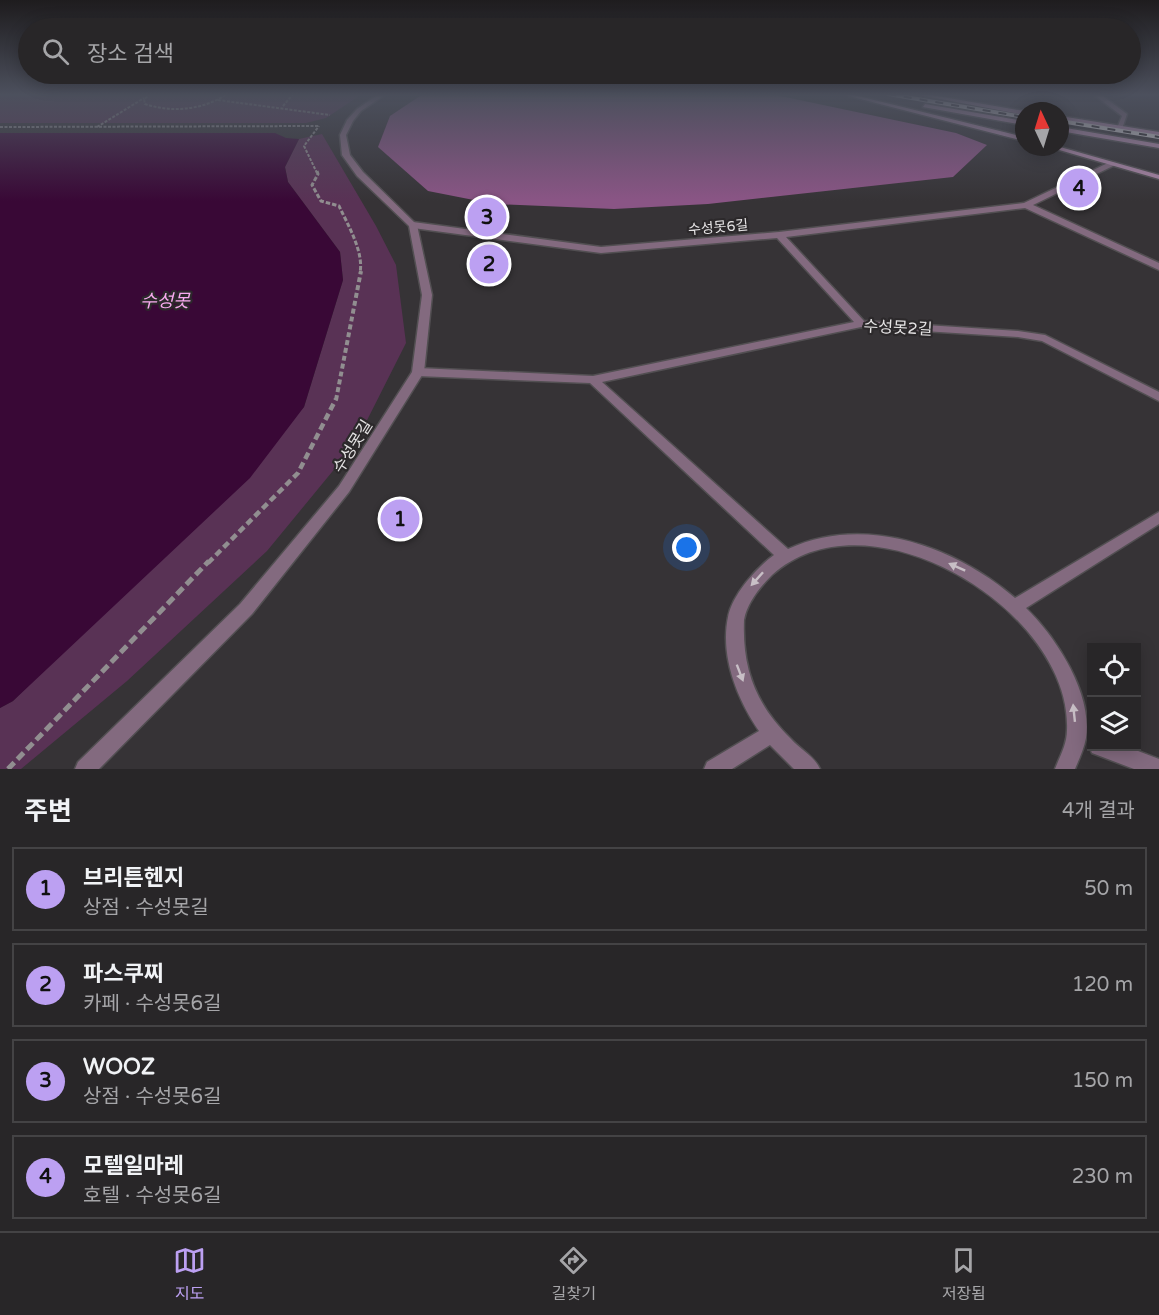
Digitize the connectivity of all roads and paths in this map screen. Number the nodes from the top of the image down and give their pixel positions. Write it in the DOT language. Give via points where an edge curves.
graph roads {
  1 [pos="315,130"];
  2 [pos="345,130"];
  3 [pos="988,130"];
  4 [pos="1132,130"];
  5 [pos="1069,131"];
  6 [pos="1159,134"];
  7 [pos="1015,137"];
  8 [pos="1159,146"];
  9 [pos="1069,152"];
  10 [pos="1113,164"];
  11 [pos="1159,177"];
  12 [pos="1026,205"];
  13 [pos="413,225"];
  14 [pos="779,235"];
  15 [pos="1159,267"];
  16 [pos="861,324"];
  17 [pos="418,372"];
  18 [pos="593,380"];
  19 [pos="1159,397"];
  20 [pos="1159,517"];
  21 [pos="784,555"];
  22 [pos="1015,606"];
  23 [pos="772,733"];
  24 [pos="1084,741"];
  25 [pos="1110,751"];
  26 [pos="93,767"];
  27 [pos="8,769"];
  28 [pos="714,769"];
  29 [pos="810,769"];
  30 [pos="1065,769"];
  31 [pos="1159,769"];
  1 -- 27 [label="path" via="304,146 318,174 312,185 321,201 339,206 362,265 335,405 298,472"];
  2 -- 13 [label="street" via="346,155 360,174"];
  3 -- 7 [label="main road"];
  4 -- 6 [label="main road"];
  5 -- 8 [label="main road"];
  9 -- 10 [label="main road"];
  10 -- 11 [label="main road"];
  10 -- 12 [label="street, 수성못6길"];
  12 -- 14 [label="street, 수성못6길"];
  12 -- 15 [label="street"];
  13 -- 14 [label="street, 수성못6길" via="601,250"];
  13 -- 17 [label="street, 수성못길" via="427,295"];
  14 -- 16 [label="street"];
  16 -- 18 [label="street, 수성못2길"];
  16 -- 19 [label="street, 수성못2길" via="1045,339"];
  17 -- 18 [label="street, 수성못2길"];
  17 -- 26 [label="street, 수성못길" via="344,489 254,600"];
  18 -- 21 [label="street"];
  20 -- 22 [label="street"];
  22 -- 21 [label="street, one-way" via="970,573 921,551 871,540 824,541"];
  21 -- 23 [label="street, one-way" via="753,580 736,615 735,660 755,710"];
  24 -- 22 [label="street, one-way" via="1072,692 1050,646"];
  23 -- 28 [label="street"];
  23 -- 29 [label="street"];
  24 -- 30 [label="street"];
  25 -- 31 [label="street"];
}
